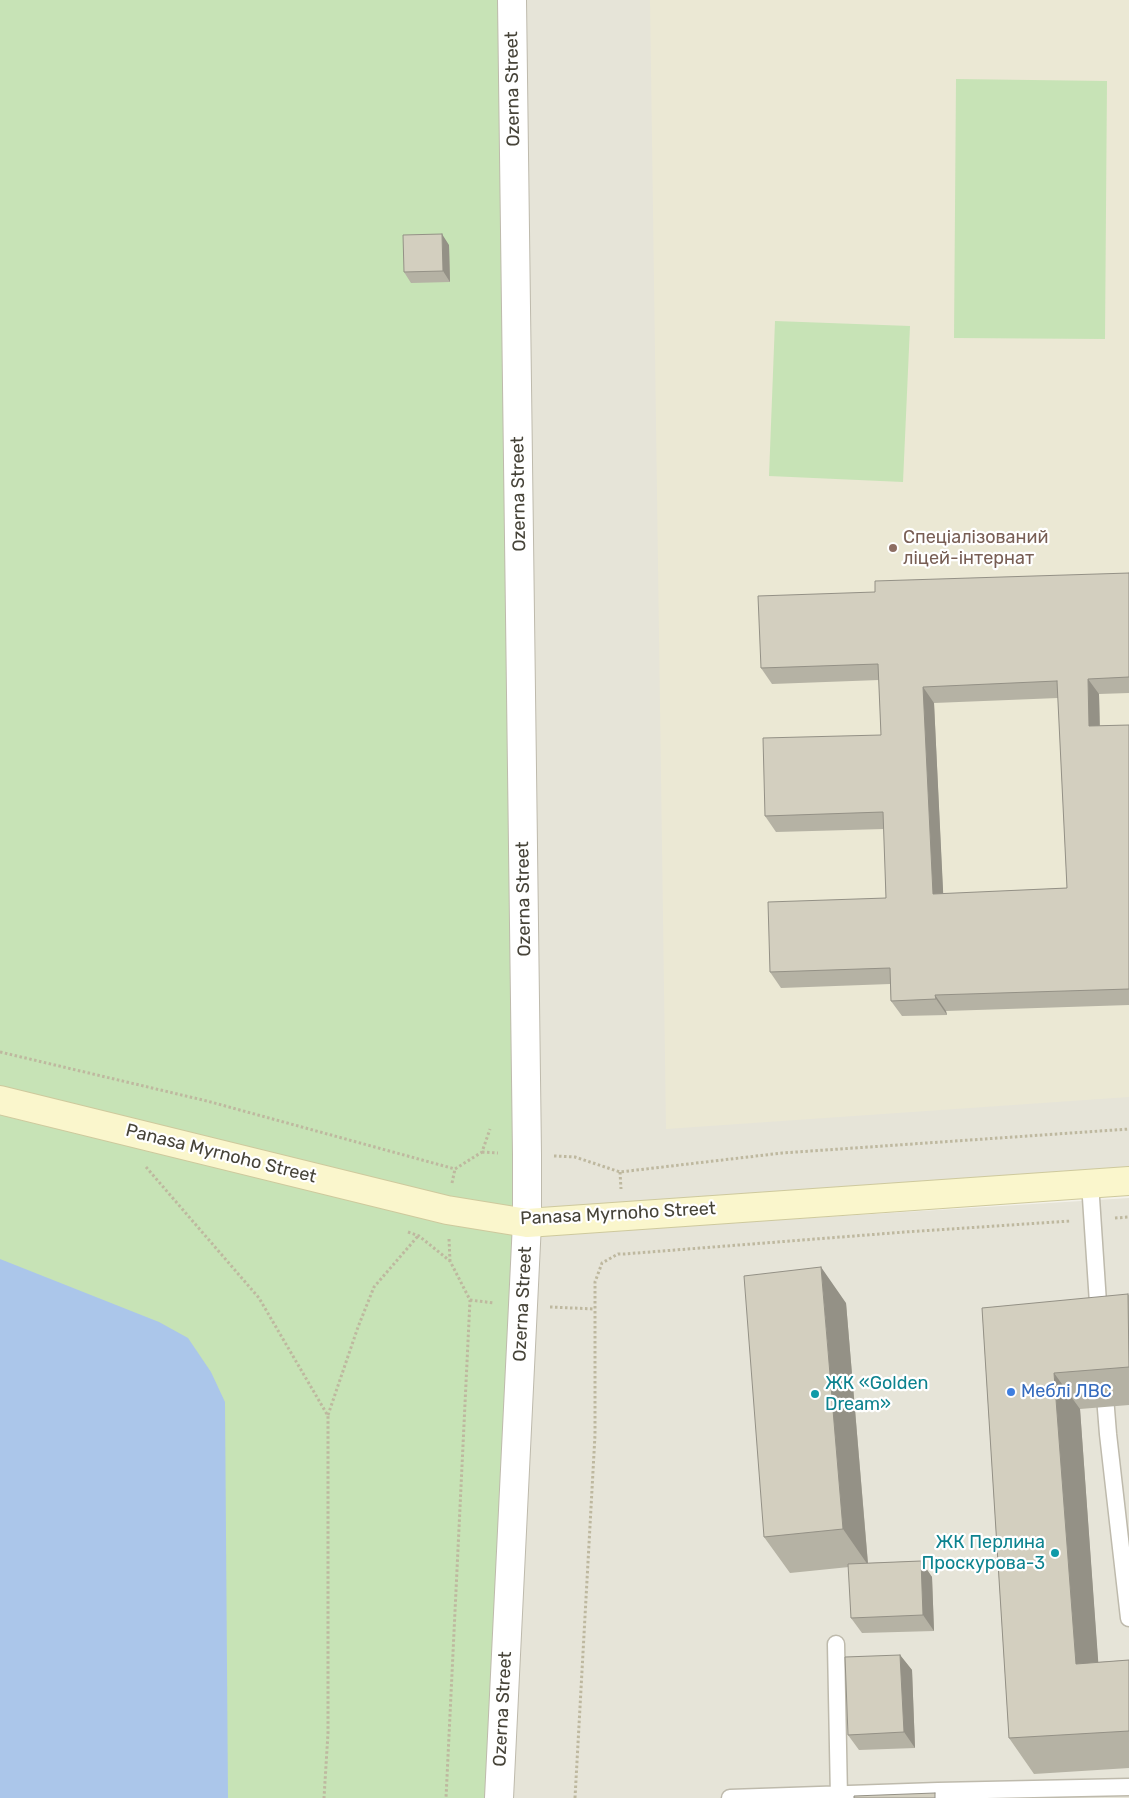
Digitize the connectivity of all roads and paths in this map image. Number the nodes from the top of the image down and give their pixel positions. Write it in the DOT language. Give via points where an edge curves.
graph roads {
  1 [pos="512,0"];
  2 [pos="0,1052"];
  3 [pos="0,1100"];
  4 [pos="490,1129"];
  5 [pos="1129,1129"];
  6 [pos="575,1157"];
  7 [pos="141,1160"];
  8 [pos="1129,1181"];
  9 [pos="1090,1183"];
  10 [pos="1129,1217"];
  11 [pos="1092,1219"];
  12 [pos="527,1223"];
  13 [pos="400,1230"];
  14 [pos="419,1236"];
  15 [pos="1101,1337"];
  16 [pos="1103,1366"];
  17 [pos="328,1416"];
  18 [pos="1129,1618"];
  19 [pos="836,1644"];
  20 [pos="1129,1787"];
  21 [pos="941,1794"];
  22 [pos="997,1794"];
  23 [pos="839,1796"];
  24 [pos="324,1798"];
  25 [pos="446,1798"];
  26 [pos="499,1798"];
  27 [pos="575,1798"];
  28 [pos="730,1798"];
  1 -- 12 [label="street, Ozerna Street"];
  2 -- 4 [label="path" via="207,1101 455,1169 482,1152"];
  3 -- 12 [label="main road, Panasa Myrnoho Street" via="447,1210"];
  5 -- 6 [label="path" via="782,1153 620,1172"];
  7 -- 17 [label="path" via="259,1298"];
  8 -- 9 [label="main road, Panasa Myrnoho Street"];
  9 -- 11 [label="lane"];
  9 -- 12 [label="main road, Panasa Myrnoho Street"];
  10 -- 11 [label="path"];
  11 -- 15 [label="lane"];
  11 -- 27 [label="path" via="618,1254 602,1262 595,1282 596,1435"];
  12 -- 26 [label="street, Ozerna Street"];
  13 -- 14 [label="path"];
  14 -- 17 [label="path" via="374,1287"];
  14 -- 25 [label="path" via="450,1262 470,1300"];
  16 -- 18 [label="lane"];
  17 -- 24 [label="path" via="328,1733"];
  19 -- 23 [label="lane"];
  20 -- 22 [label="lane"];
  21 -- 22 [label="lane"];
  21 -- 23 [label="lane"];
  23 -- 28 [label="lane"];
}
